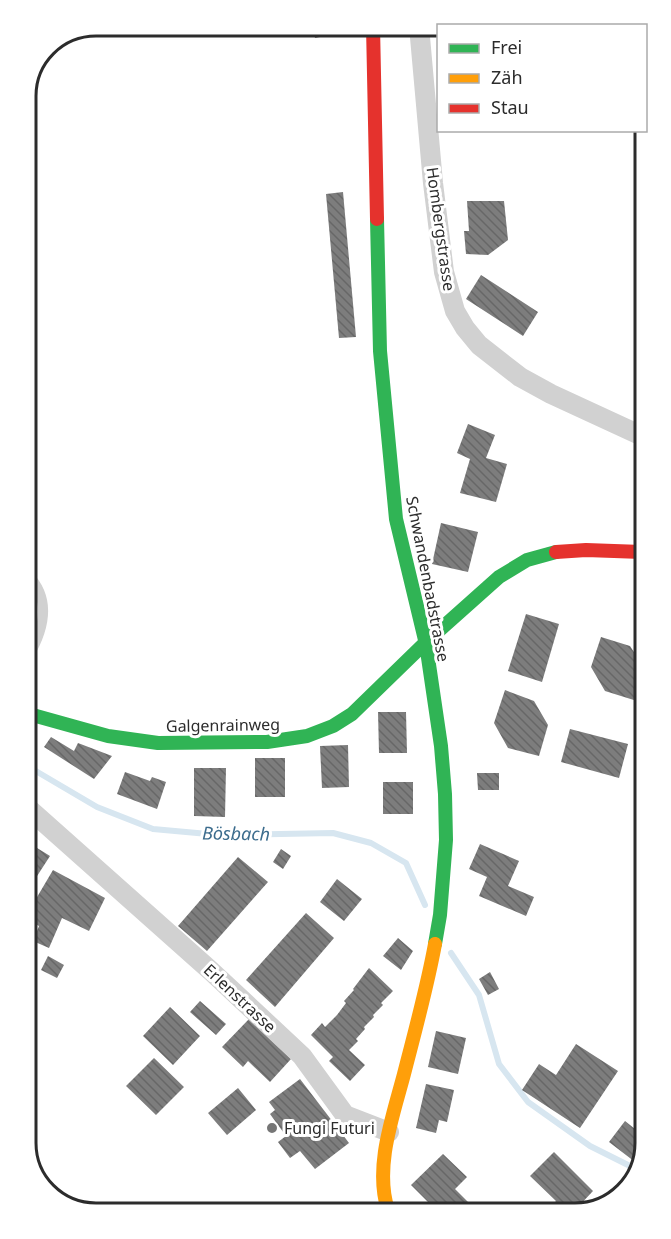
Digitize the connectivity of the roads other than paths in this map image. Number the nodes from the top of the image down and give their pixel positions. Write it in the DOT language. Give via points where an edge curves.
graph roads {
  1 [pos="373,36"];
  2 [pos="420,36"];
  3 [pos="635,433"];
  4 [pos="635,552"];
  5 [pos="36,586"];
  6 [pos="36,640"];
  7 [pos="426,644"];
  8 [pos="36,716"];
  9 [pos="36,815"];
  10 [pos="389,1132"];
  11 [pos="387,1203"];
  1 -- 7 [label="street, Schwandenbadstrasse" via="380,351 396,519"];
  2 -- 3 [label="street, Hombergstrasse" via="444,272 455,311 479,345 520,377"];
  4 -- 7 [label="street, Galgenrainweg" via="584,551 531,558 499,577"];
  5 -- 6 [label="lane" via="44,611"];
  7 -- 8 [label="street, Galgenrainweg" via="351,716 289,740 158,743 95,733"];
  7 -- 10 [label="street, Schwandenbadstrasse" via="445,794 445,867 430,973"];
  9 -- 10 [label="street, Erlenstrasse" via="302,1056 345,1115"];
  10 -- 11 [label="street" via="383,1173"];
}
